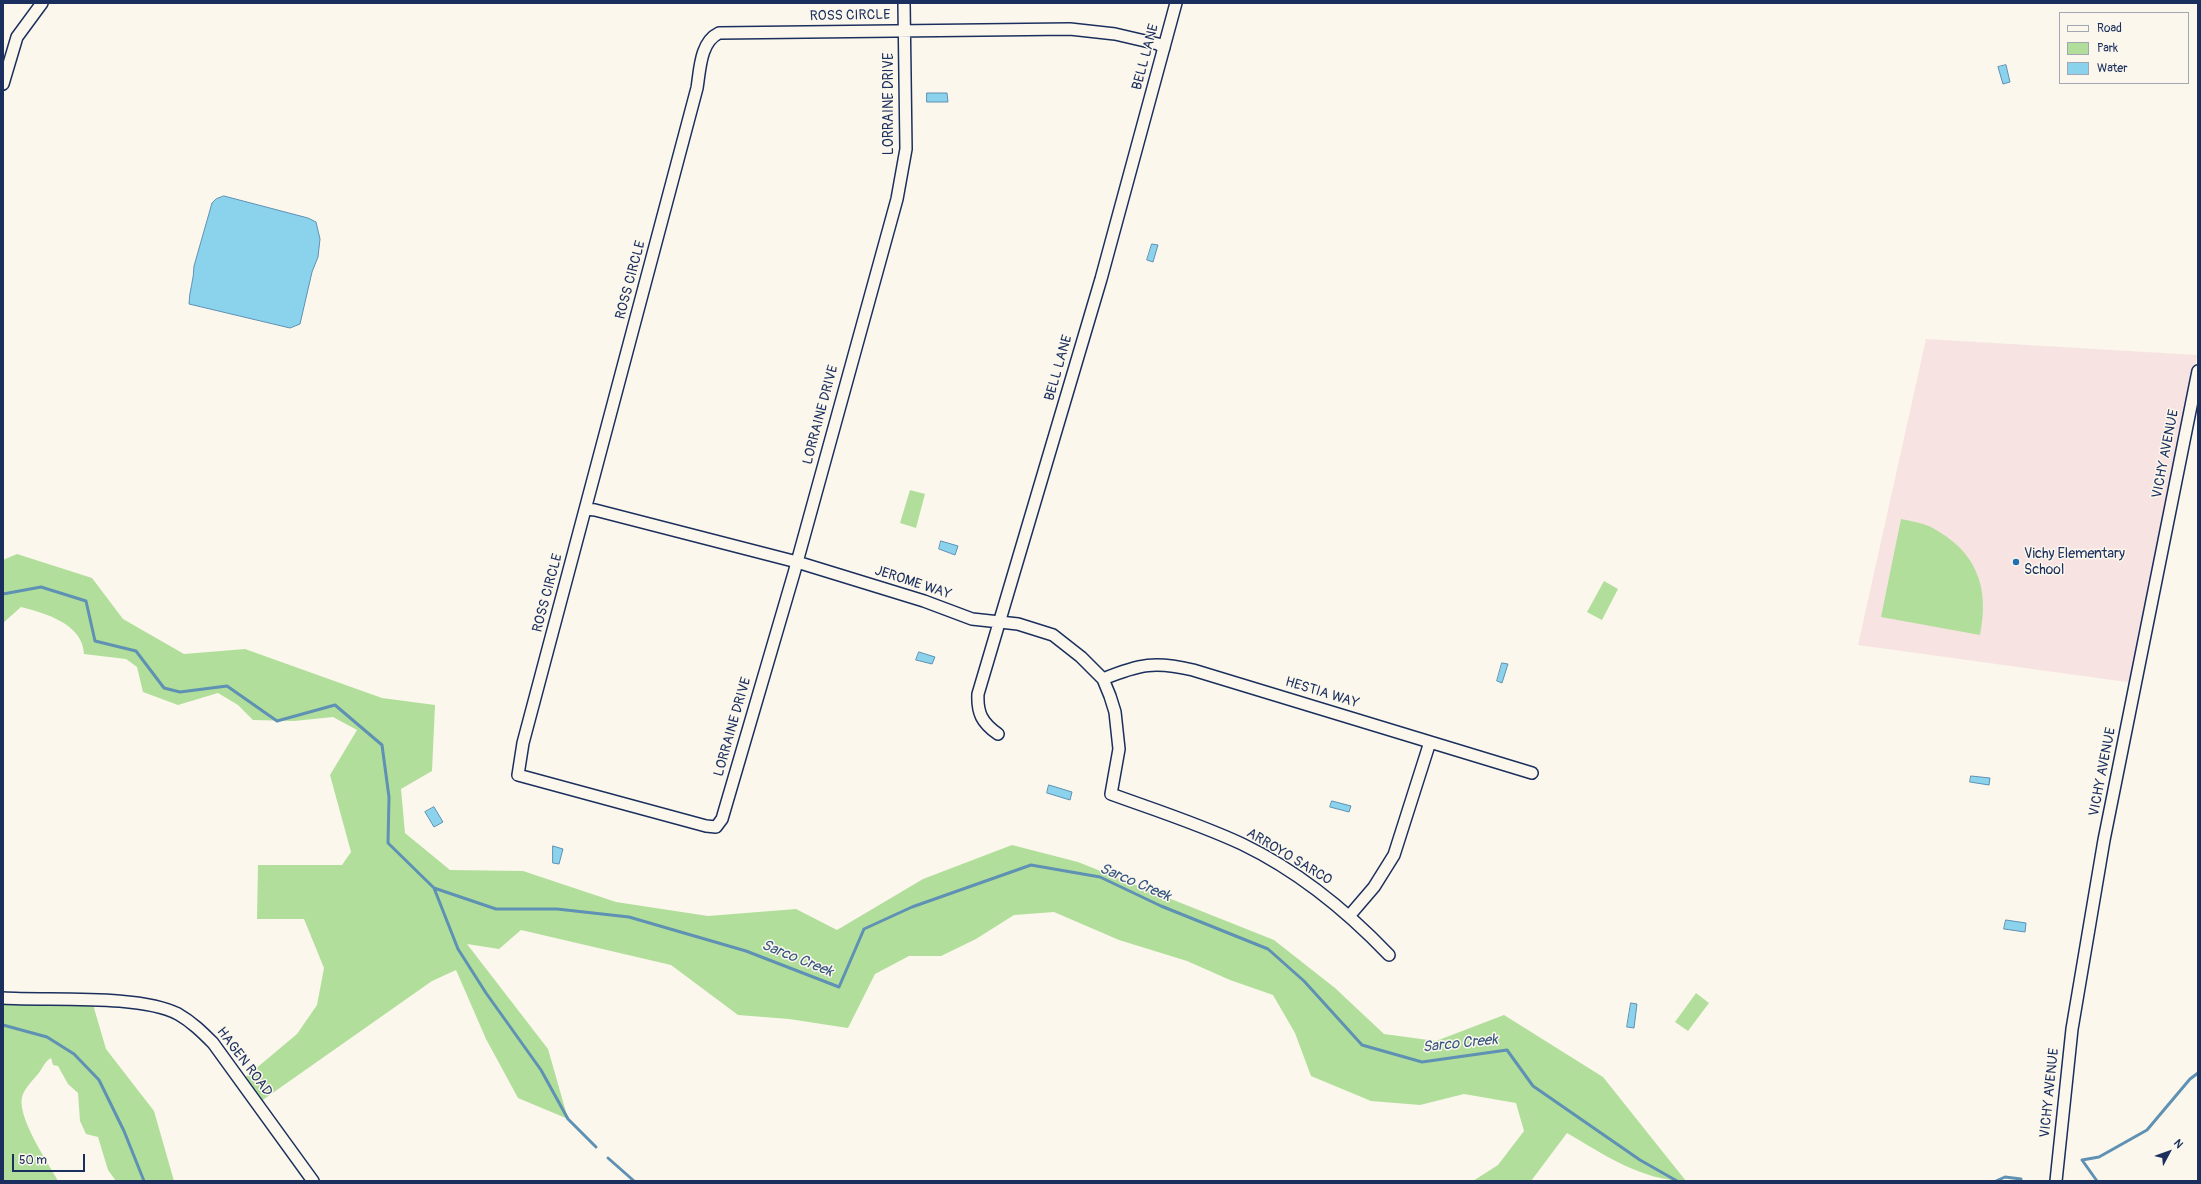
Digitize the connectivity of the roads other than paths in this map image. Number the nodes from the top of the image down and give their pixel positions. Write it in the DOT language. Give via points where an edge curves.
graph roads {
  1 [pos="42,3"];
  2 [pos="904,3"];
  3 [pos="1176,3"];
  4 [pos="904,30"];
  5 [pos="1164,48"];
  6 [pos="3,84"];
  7 [pos="2198,371"];
  8 [pos="586,509"];
  9 [pos="797,562"];
  10 [pos="1000,621"];
  11 [pos="1103,679"];
  12 [pos="998,734"];
  13 [pos="1430,742"];
  14 [pos="1532,773"];
  15 [pos="1111,794"];
  16 [pos="716,827"];
  17 [pos="1350,915"];
  18 [pos="1389,955"];
  19 [pos="3,998"];
  20 [pos="313,1181"];
  21 [pos="2056,1181"];
  1 -- 6 [label="street" via="17,37"];
  2 -- 4 [label="street, LORRAINE DRIVE"];
  3 -- 5 [label="street, BELL LANE"];
  4 -- 5 [label="street, ROSS CIRCLE" via="1096,31 1158,44"];
  4 -- 8 [label="street, ROSS CIRCLE" via="719,33 707,44"];
  4 -- 9 [label="street, LORRAINE DRIVE" via="906,149 899,186"];
  5 -- 10 [label="street, BELL LANE" via="1101,279"];
  7 -- 21 [label="street, VICHY AVENUE" via="2103,846 2072,1029"];
  8 -- 9 [label="street, JEROME WAY"];
  8 -- 16 [label="street, ROSS CIRCLE" via="523,743 518,775 692,823"];
  9 -- 10 [label="street, JEROME WAY" via="924,601 972,619"];
  9 -- 16 [label="street, LORRAINE DRIVE" via="722,819"];
  10 -- 11 [label="street, JEROME WAY" via="1053,636 1081,657"];
  10 -- 12 [label="street, BELL LANE" via="978,694 977,707 982,720"];
  11 -- 13 [label="street, HESTIA WAY" via="1143,665 1167,664"];
  11 -- 15 [label="street, JEROME WAY" via="1115,712 1118,749"];
  13 -- 14 [label="street, HESTIA WAY"];
  13 -- 17 [label="street" via="1394,855 1374,887"];
  15 -- 17 [label="street, ARROYO SARCO" via="1242,844 1301,879"];
  17 -- 18 [label="street, ARROYO SARCO"];
  19 -- 20 [label="street, HAGEN ROAD" via="114,1002 149,1006 178,1014 213,1043"];
}
